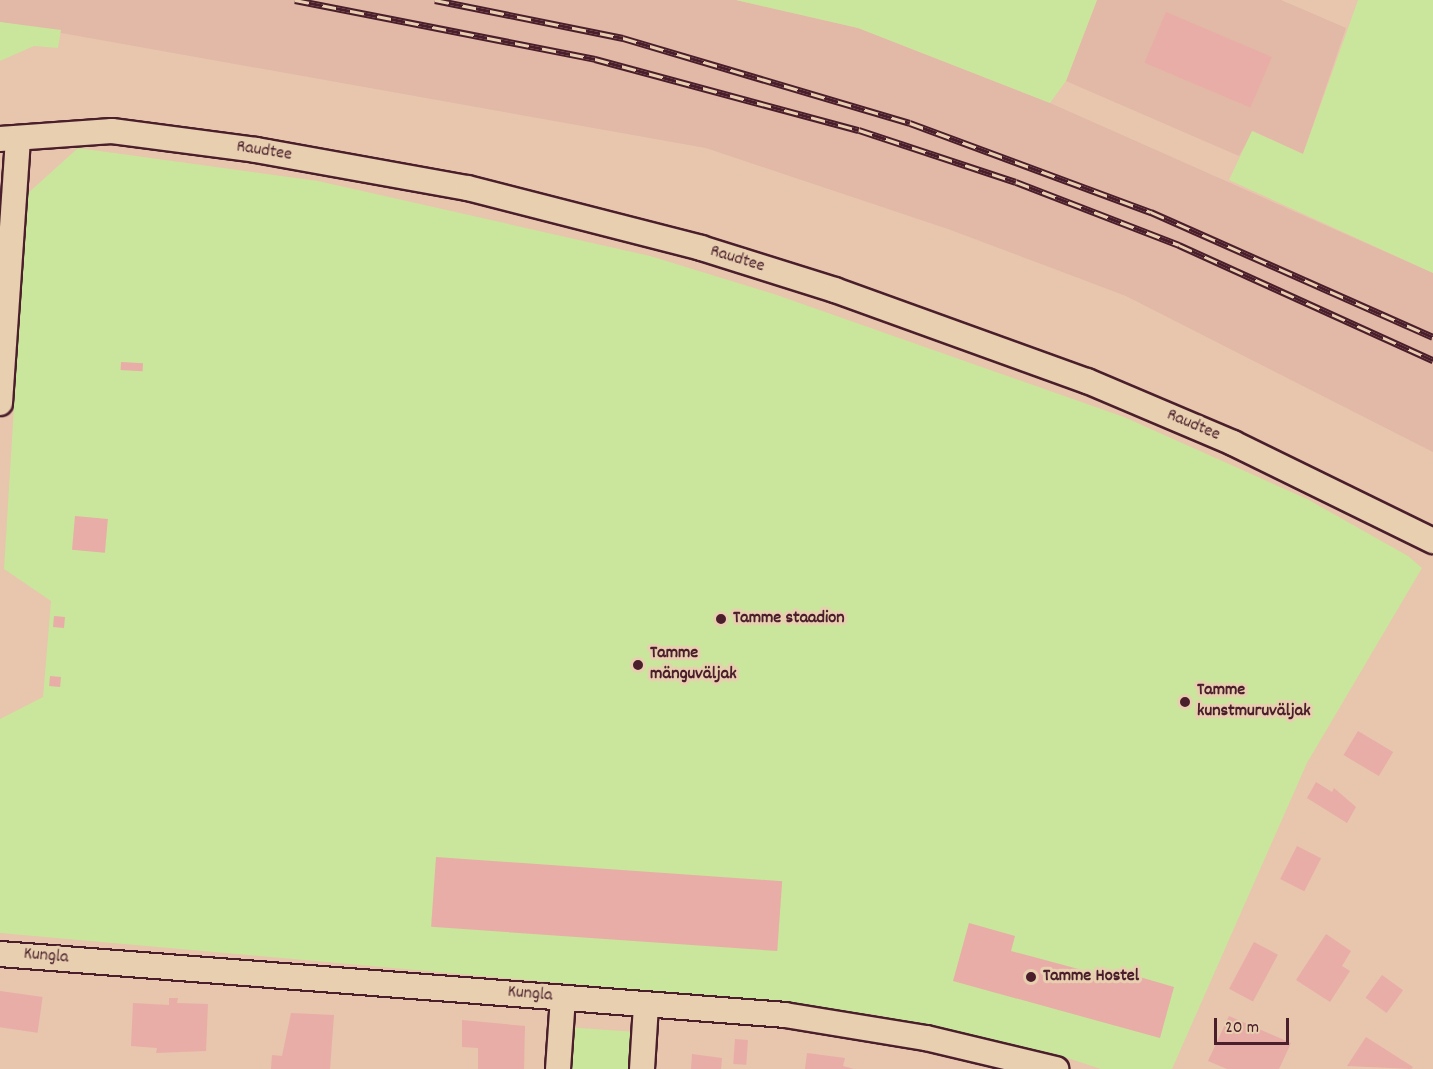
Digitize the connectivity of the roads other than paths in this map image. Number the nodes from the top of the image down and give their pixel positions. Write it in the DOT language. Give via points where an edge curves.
graph roads {
  1 [pos="9,139"];
  2 [pos="0,403"];
  3 [pos="1433,541"];
  4 [pos="0,954"];
  5 [pos="563,998"];
  6 [pos="646,1005"];
  7 [pos="558,1069"];
  8 [pos="642,1069"];
  9 [pos="1056,1069"];
  1 -- 2 [label="street"];
  1 -- 3 [label="street, Raudtee" via="112,131 256,150 468,188 701,248 835,290 1086,381 1233,443"];
  4 -- 5 [label="street, Kungla"];
  5 -- 6 [label="street, Kungla"];
  5 -- 7 [label="street"];
  6 -- 8 [label="street"];
  6 -- 9 [label="street, Kungla" via="785,1016 914,1036"];
}
